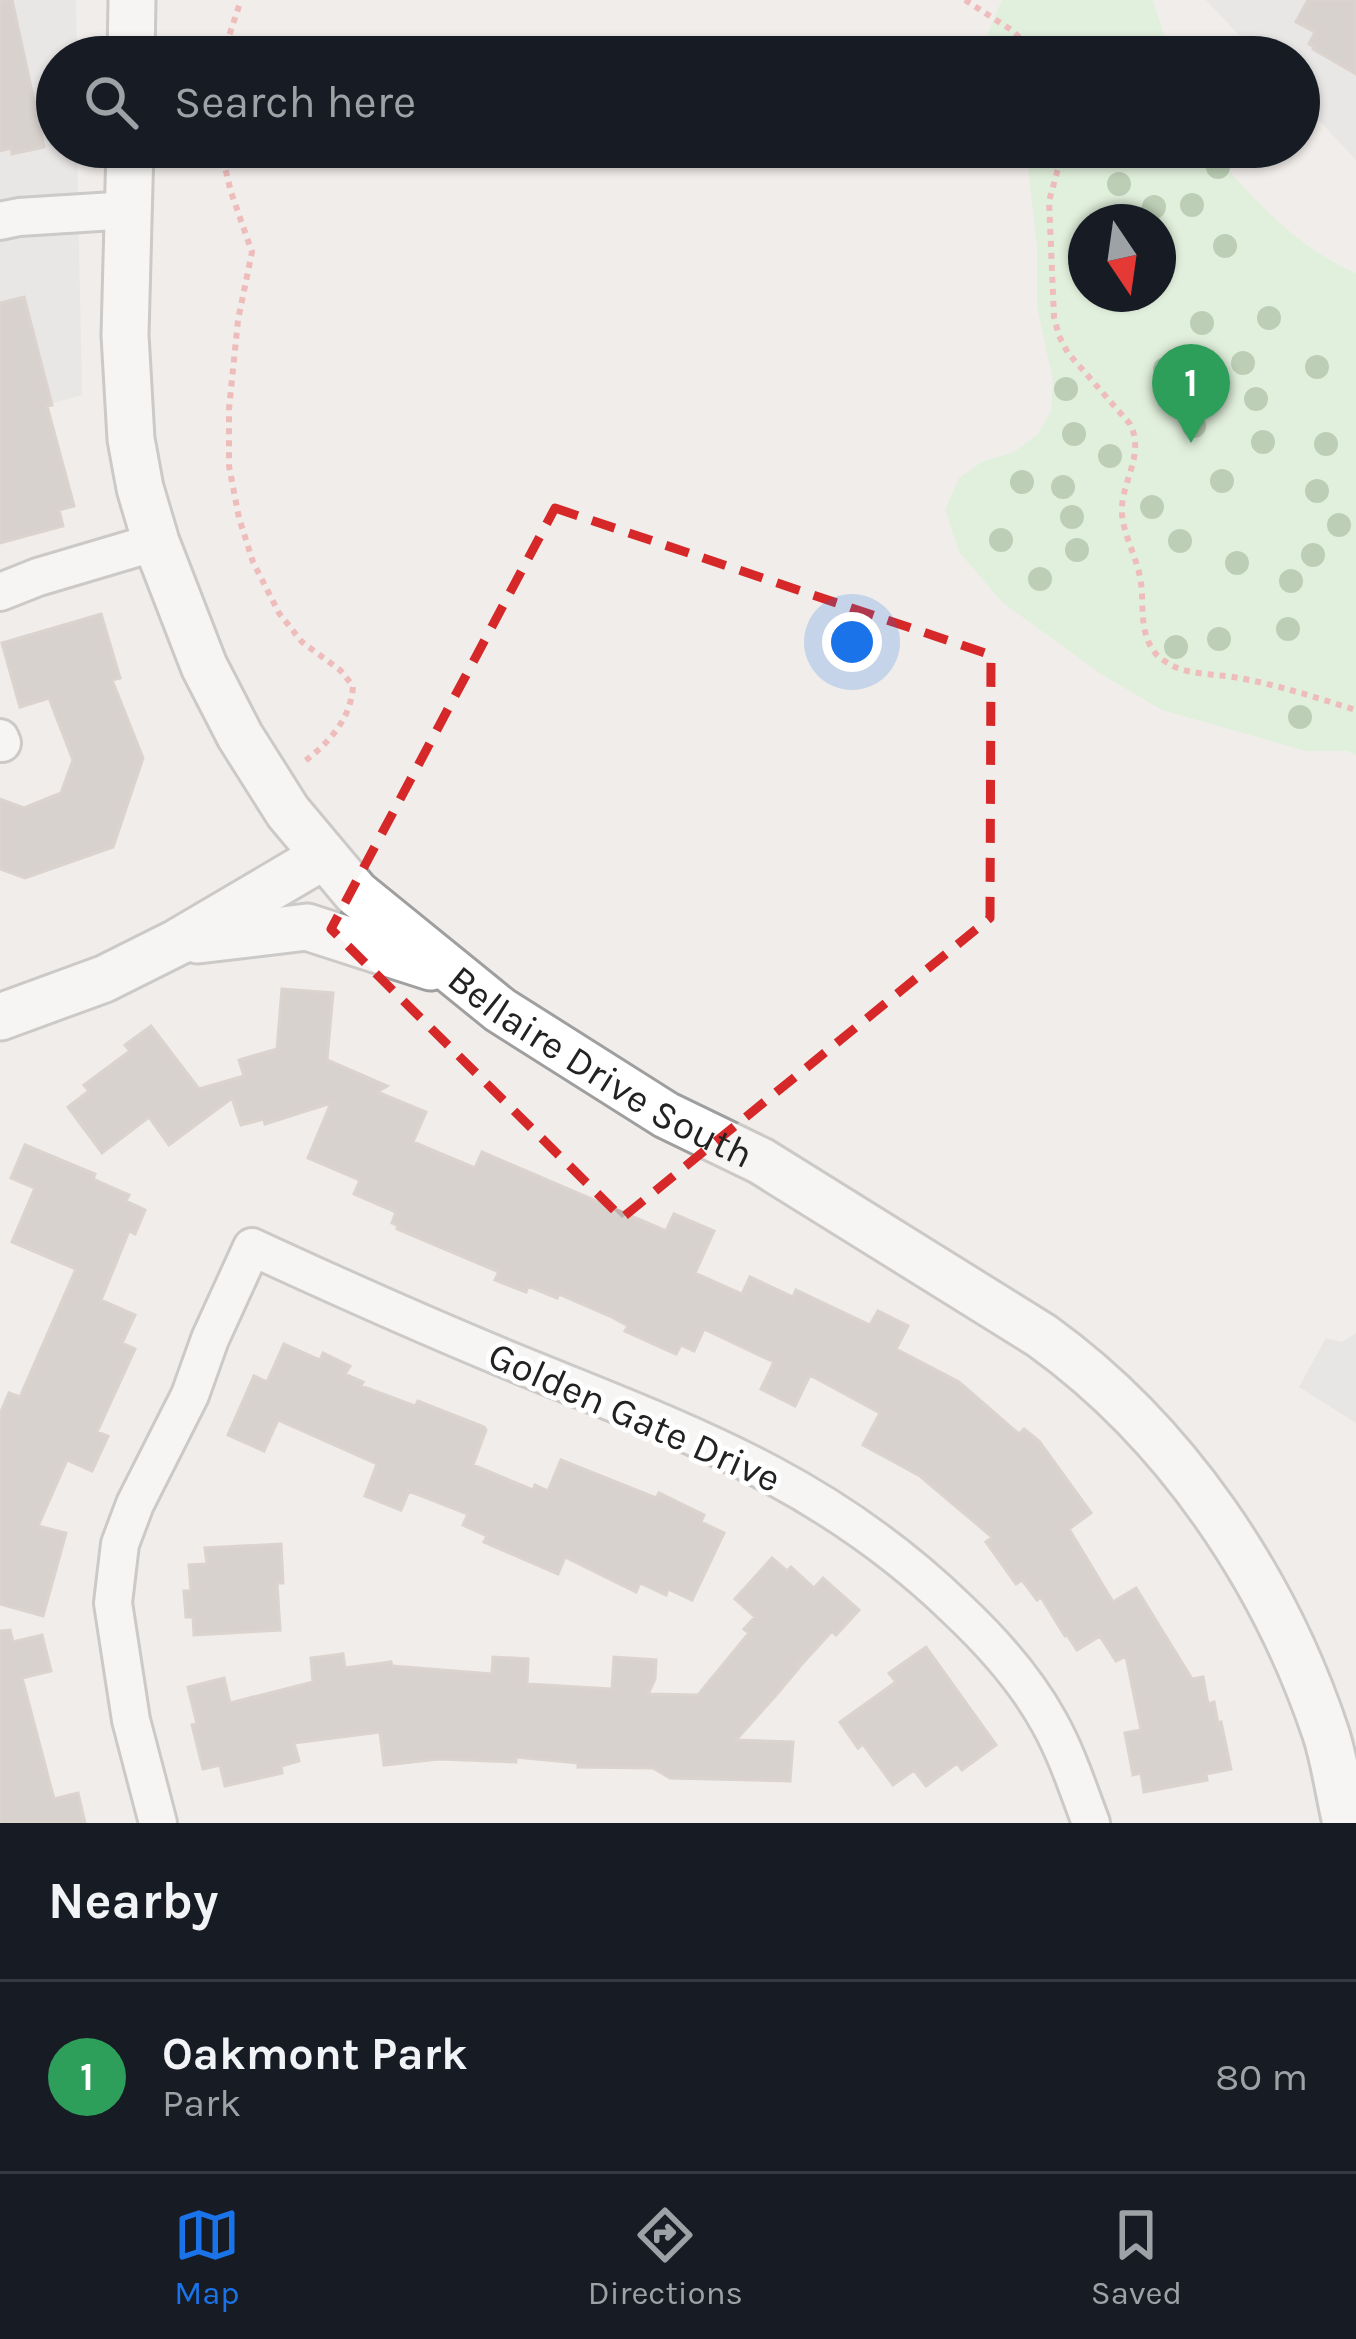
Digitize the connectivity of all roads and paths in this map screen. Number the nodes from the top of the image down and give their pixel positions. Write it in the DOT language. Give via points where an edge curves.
graph roads {
  1 [pos="132,0"];
  2 [pos="241,0"];
  3 [pos="965,0"];
  4 [pos="131,36"];
  5 [pos="229,36"];
  6 [pos="1017,36"];
  7 [pos="130,168"];
  8 [pos="225,168"];
  9 [pos="1058,168"];
  10 [pos="130,211"];
  11 [pos="0,221"];
  12 [pos="156,542"];
  13 [pos="0,592"];
  14 [pos="1356,710"];
  15 [pos="272,786"];
  16 [pos="324,856"];
  17 [pos="178,942"];
  18 [pos="458,975"];
  19 [pos="0,1017"];
  20 [pos="158,1823"];
  21 [pos="1091,1823"];
  22 [pos="1346,1823"];
  1 -- 4 [label="street"];
  2 -- 5 [label="path"];
  3 -- 6 [label="path"];
  7 -- 10 [label="street, Bellaire Drive South"];
  8 -- 15 [label="path" via="252,252 228,423 239,518 279,613 353,686 335,733"];
  9 -- 14 [label="path" via="1049,201 1054,317 1068,353 1135,433 1121,509 1153,650 1172,666"];
  10 -- 11 [label="street"];
  10 -- 12 [label="street, Bellaire Drive South" via="124,335 131,439"];
  12 -- 13 [label="street"];
  12 -- 15 [label="street, Bellaire Drive South" via="204,666"];
  15 -- 16 [label="street, Bellaire Drive South"];
  16 -- 17 [label="street"];
  16 -- 18 [label="street, Bellaire Drive South" via="356,893"];
  17 -- 18 [label="street" via="307,927"];
  17 -- 19 [label="street"];
  18 -- 22 [label="street, Bellaire Drive South" via="647,1104 761,1161 1042,1336 1094,1378 1152,1434 1254,1574 1326,1736"];
  20 -- 21 [label="street, Golden Gate Drive" via="113,1604 120,1544 252,1247 707,1441 859,1525 925,1577 1016,1671 1049,1721"];
}
